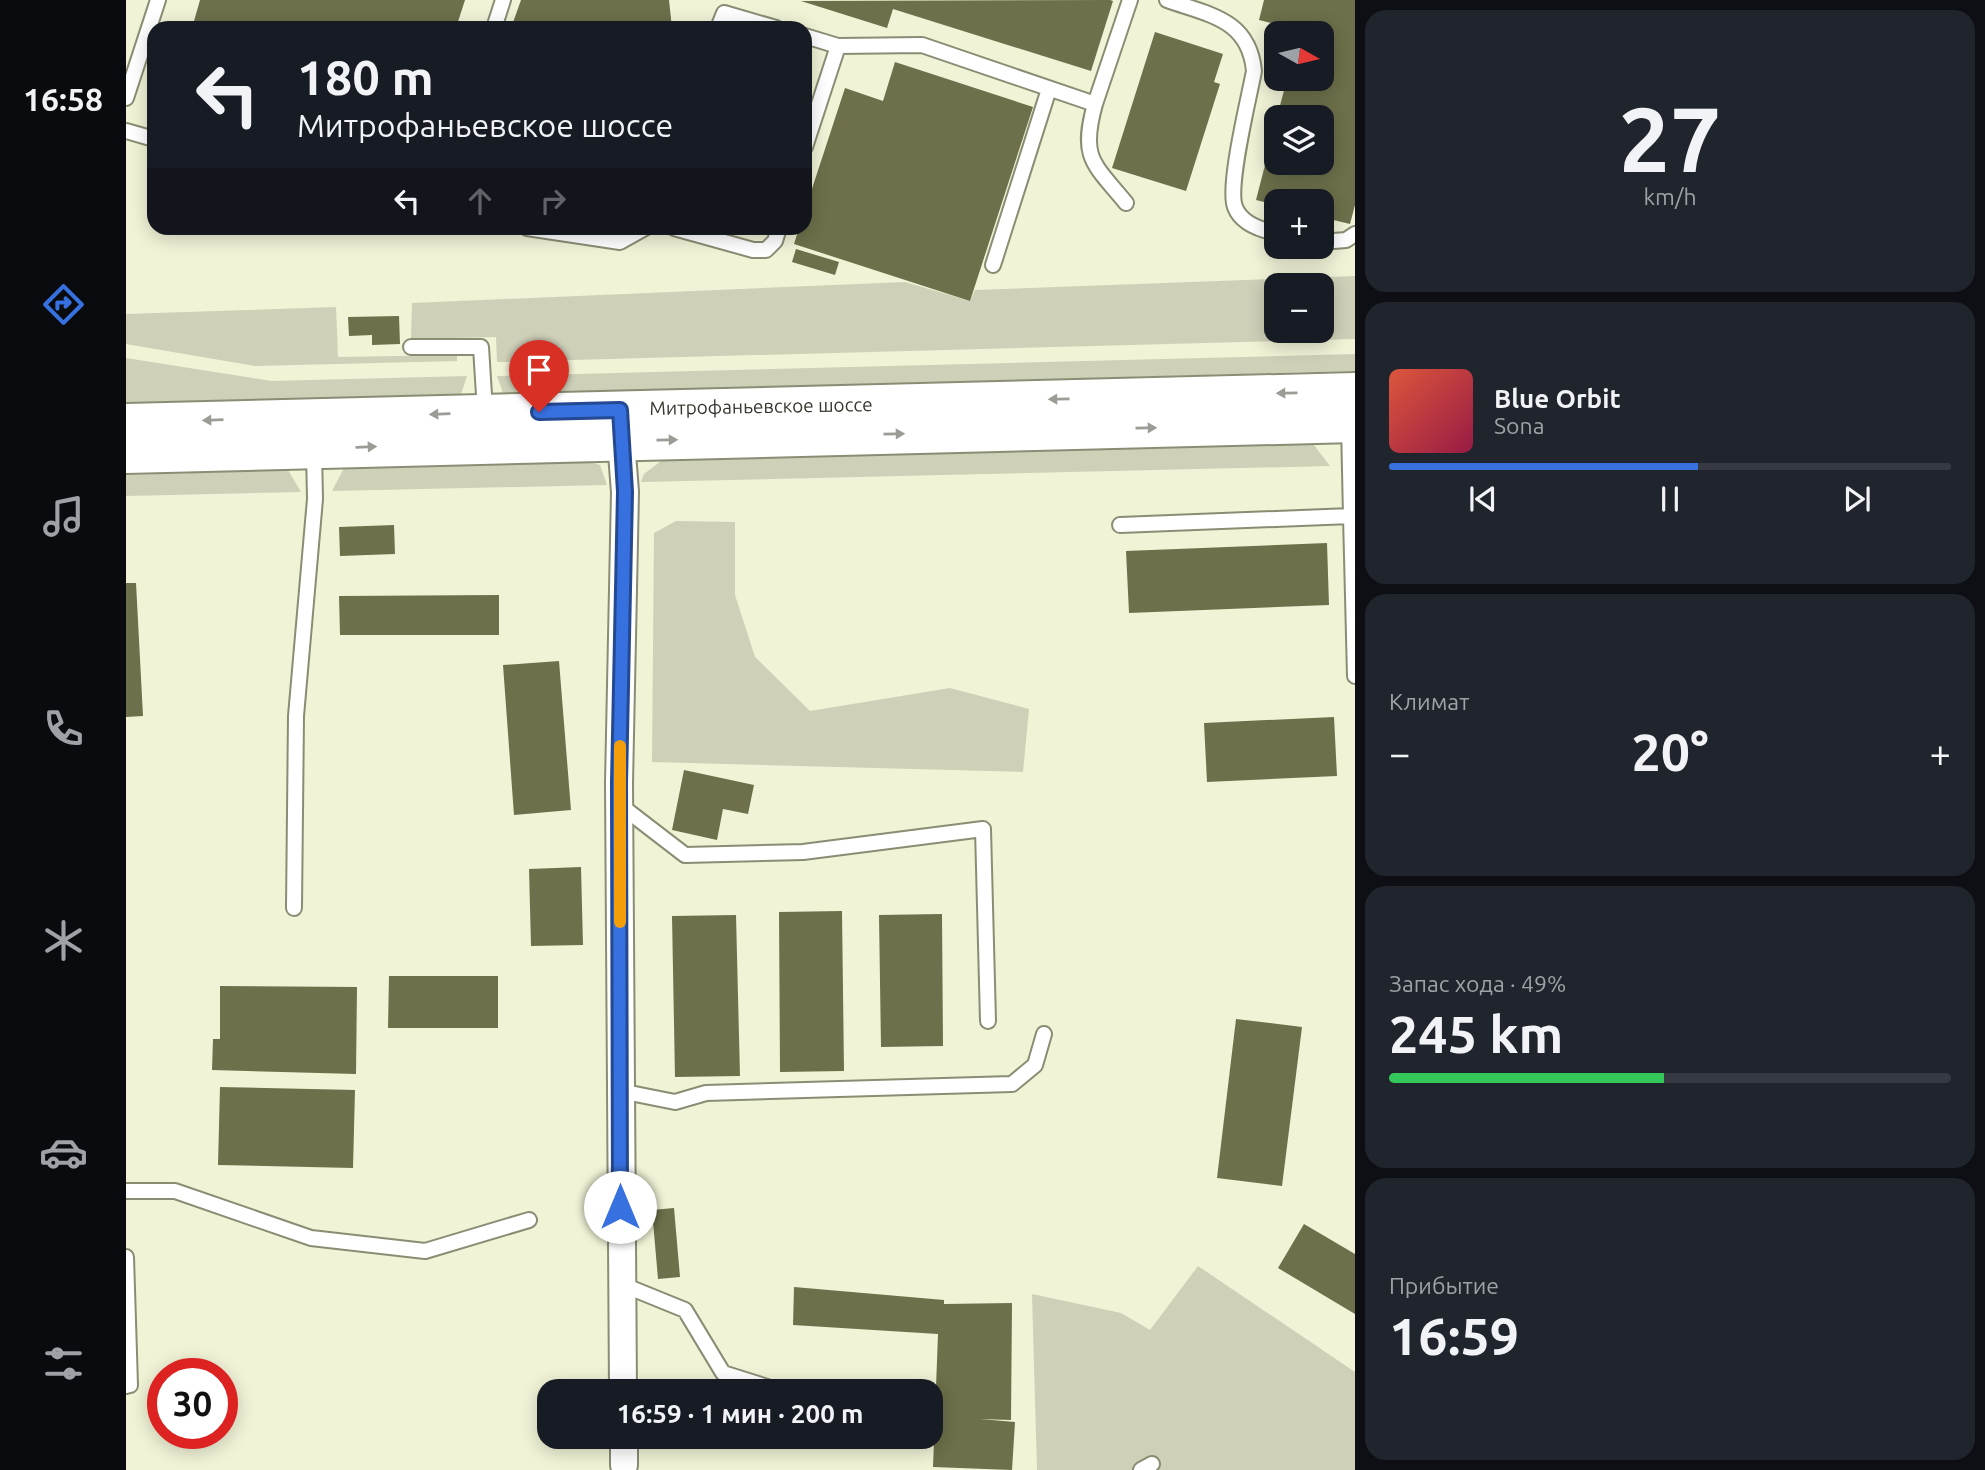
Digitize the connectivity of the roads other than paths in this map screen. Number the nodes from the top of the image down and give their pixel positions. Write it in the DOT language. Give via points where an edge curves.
graph roads {
  1 [pos="158,0"];
  2 [pos="503,0"];
  3 [pos="1130,0"];
  4 [pos="1167,0"];
  5 [pos="151,21"];
  6 [pos="496,21"];
  7 [pos="720,21"];
  8 [pos="751,21"];
  9 [pos="147,34"];
  10 [pos="812,38"];
  11 [pos="838,46"];
  12 [pos="1049,89"];
  13 [pos="126,98"];
  14 [pos="1094,104"];
  15 [pos="812,126"];
  16 [pos="126,131"];
  17 [pos="147,137"];
  18 [pos="1126,203"];
  19 [pos="1264,229"];
  20 [pos="1355,234"];
  21 [pos="574,235"];
  22 [pos="633,235"];
  23 [pos="699,235"];
  24 [pos="777,235"];
  25 [pos="1334,241"];
  26 [pos="993,265"];
  27 [pos="411,347"];
  28 [pos="1353,412"];
  29 [pos="485,413"];
  30 [pos="126,422"];
  31 [pos="620,425"];
  32 [pos="314,449"];
  33 [pos="126,454"];
  34 [pos="1353,516"];
  35 [pos="1120,525"];
  36 [pos="1355,676"];
  37 [pos="620,805"];
  38 [pos="294,908"];
  39 [pos="988,1021"];
  40 [pos="1044,1034"];
  41 [pos="620,1091"];
  42 [pos="126,1191"];
  43 [pos="529,1220"];
  44 [pos="126,1257"];
  45 [pos="621,1284"];
  46 [pos="623,1379"];
  47 [pos="742,1379"];
  48 [pos="126,1386"];
  49 [pos="625,1449"];
  50 [pos="627,1468"];
  1 -- 5 [label="lane"];
  2 -- 6 [label="lane"];
  3 -- 14 [label="lane"];
  4 -- 19 [label="lane" via="1227,22 1243,35 1252,52 1254,71 1234,187 1236,208 1248,223"];
  7 -- 8 [label="lane" via="723,13"];
  9 -- 13 [label="lane"];
  10 -- 11 [label="lane"];
  11 -- 12 [label="lane" via="922,45"];
  11 -- 15 [label="lane"];
  12 -- 14 [label="lane"];
  12 -- 26 [label="lane"];
  14 -- 18 [label="lane" via="1086,134 1088,150"];
  16 -- 17 [label="lane"];
  20 -- 25 [label="lane"];
  21 -- 22 [label="lane" via="621,242"];
  23 -- 24 [label="lane" via="766,250"];
  27 -- 29 [label="lane" via="481,347"];
  28 -- 31 [label="main road, Митрофаньевское шоссе"];
  28 -- 34 [label="lane"];
  29 -- 30 [label="main road, Митрофаньевское шоссе, one-way"];
  29 -- 31 [label="main road, Митрофаньевское шоссе"];
  32 -- 31 [label="main road, Митрофаньевское шоссе, one-way"];
  31 -- 37 [label="street" via="625,492"];
  32 -- 33 [label="main road, Митрофаньевское шоссе"];
  32 -- 38 [label="lane" via="315,499 296,716"];
  34 -- 35 [label="lane"];
  34 -- 36 [label="lane"];
  37 -- 39 [label="lane" via="685,855 803,852 983,829"];
  37 -- 41 [label="street"];
  40 -- 41 [label="lane" via="1035,1065 1012,1084 706,1093 674,1102"];
  41 -- 45 [label="street"];
  42 -- 43 [label="lane" via="175,1191 311,1238 425,1251"];
  44 -- 48 [label="lane" via="130,1385"];
  45 -- 46 [label="street"];
  45 -- 47 [label="lane" via="685,1310 723,1373"];
  49 -- 50 [label="street"];
}
